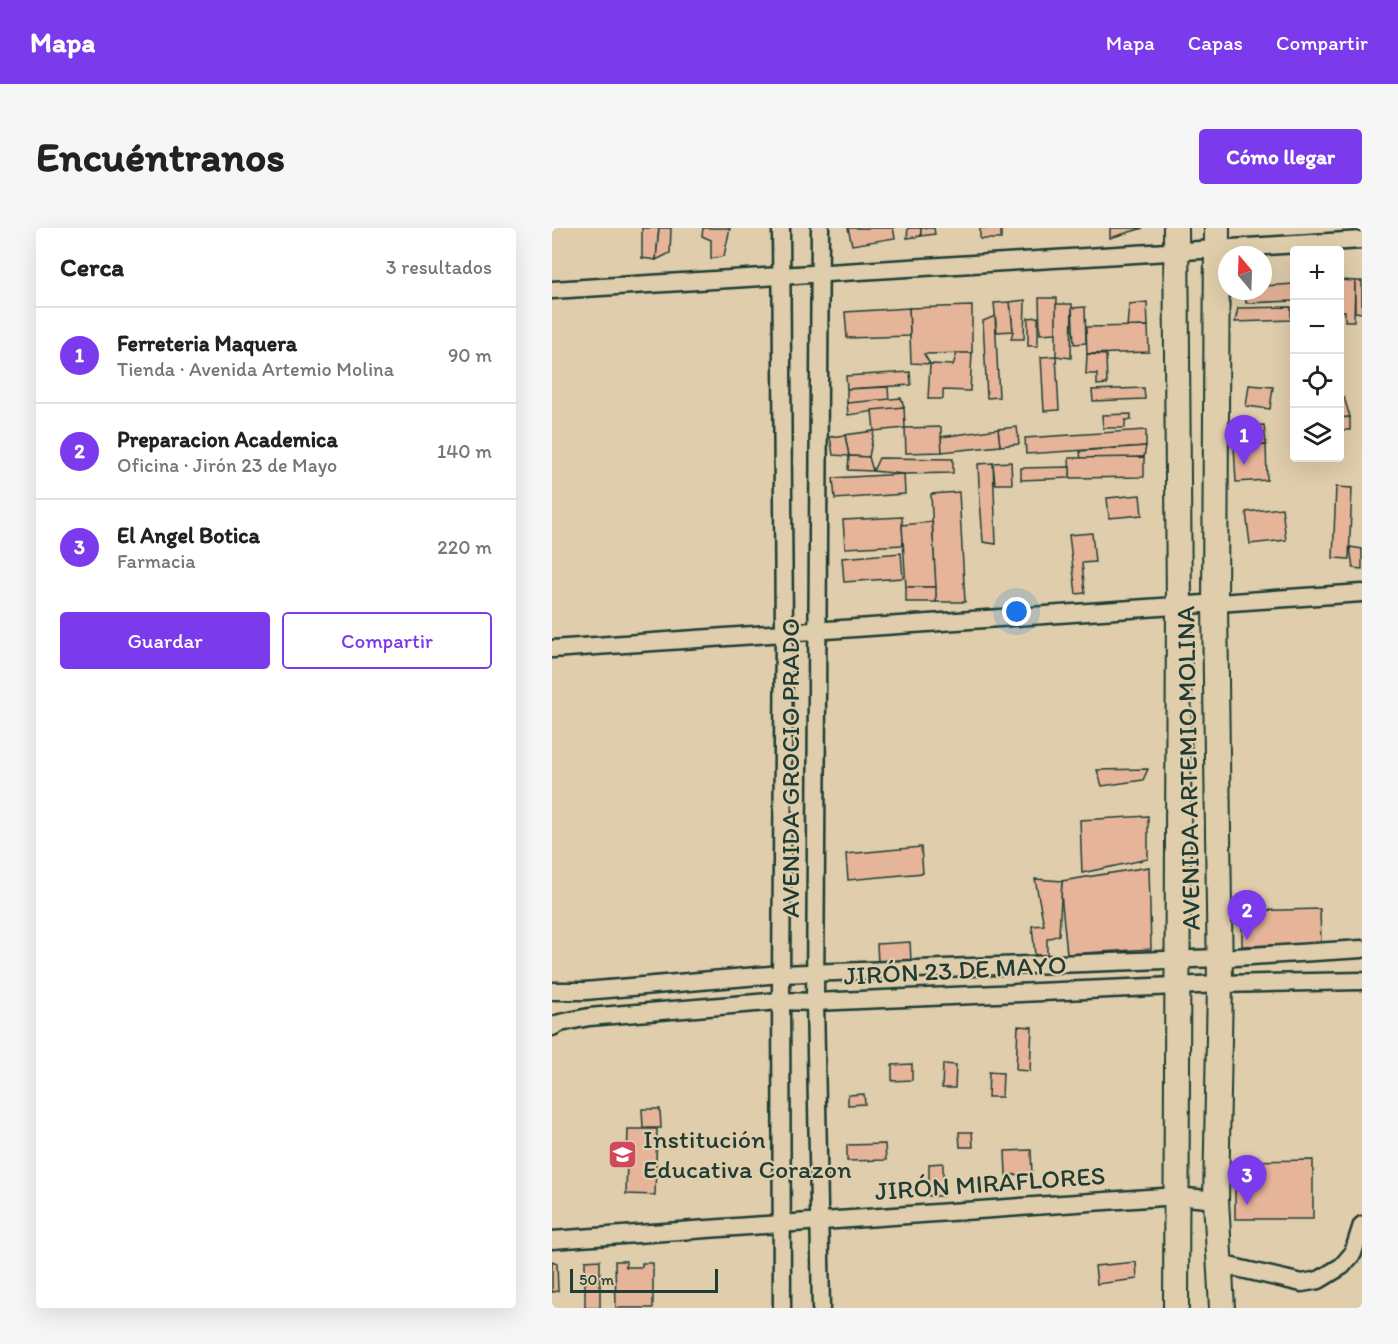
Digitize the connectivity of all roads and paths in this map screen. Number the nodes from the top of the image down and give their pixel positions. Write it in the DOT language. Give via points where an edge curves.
graph roads {
  1 [pos="781,228"];
  2 [pos="820,228"];
  3 [pos="1217,238"];
  4 [pos="1176,239"];
  5 [pos="1362,240"];
  6 [pos="820,273"];
  7 [pos="781,276"];
  8 [pos="552,290"];
  9 [pos="1362,593"];
  10 [pos="1215,604"];
  11 [pos="1179,605"];
  12 [pos="816,630"];
  13 [pos="784,633"];
  14 [pos="552,649"];
  15 [pos="1362,950"];
  16 [pos="1219,958"];
  17 [pos="1177,959"];
  18 [pos="781,974"];
  19 [pos="815,974"];
  20 [pos="1362,981"];
  21 [pos="1220,984"];
  22 [pos="1178,985"];
  23 [pos="552,991"];
  24 [pos="780,1001"];
  25 [pos="815,1002"];
  26 [pos="552,1027"];
  27 [pos="1177,1197"];
  28 [pos="1216,1200"];
  29 [pos="820,1220"];
  30 [pos="782,1224"];
  31 [pos="1362,1225"];
  32 [pos="552,1240"];
  33 [pos="1220,1264"];
  34 [pos="782,1308"];
  35 [pos="821,1308"];
  36 [pos="1176,1308"];
  37 [pos="1221,1308"];
  1 -- 7 [label="street, AVENIDA GROCIO PRADO"];
  2 -- 6 [label="street, AVENIDA GROCIO PRADO"];
  3 -- 4 [label="street"];
  3 -- 5 [label="street"];
  3 -- 10 [label="street, AVENIDA ARTEMIO MOLINA"];
  4 -- 6 [label="street"];
  4 -- 11 [label="street, AVENIDA ARTEMIO MOLINA"];
  6 -- 7 [label="street"];
  6 -- 12 [label="street, AVENIDA GROCIO PRADO"];
  7 -- 8 [label="street"];
  7 -- 13 [label="street, AVENIDA GROCIO PRADO"];
  9 -- 10 [label="street"];
  10 -- 11 [label="street"];
  10 -- 16 [label="street, AVENIDA ARTEMIO MOLINA"];
  11 -- 12 [label="street"];
  11 -- 17 [label="street, AVENIDA ARTEMIO MOLINA"];
  12 -- 13 [label="street"];
  12 -- 19 [label="street, AVENIDA GROCIO PRADO"];
  13 -- 14 [label="street"];
  13 -- 18 [label="street, AVENIDA GROCIO PRADO"];
  15 -- 16 [label="street, JIRÓN 23 DE MAYO"];
  16 -- 17 [label="street, JIRÓN 23 DE MAYO"];
  16 -- 21 [label="street, AVENIDA ARTEMIO MOLINA"];
  17 -- 19 [label="street, JIRÓN 23 DE MAYO"];
  17 -- 22 [label="street, AVENIDA ARTEMIO MOLINA"];
  18 -- 19 [label="street, JIRÓN 23 DE MAYO"];
  18 -- 23 [label="street, JIRÓN 23 DE MAYO" via="585,992"];
  18 -- 24 [label="street, AVENIDA GROCIO PRADO"];
  19 -- 25 [label="street, AVENIDA GROCIO PRADO"];
  20 -- 21 [label="street, JIRÓN 23 DE MAYO"];
  21 -- 22 [label="street, JIRÓN 23 DE MAYO"];
  21 -- 28 [label="street, AVENIDA ARTEMIO MOLINA"];
  22 -- 25 [label="street, JIRÓN 23 DE MAYO"];
  22 -- 27 [label="street, AVENIDA ARTEMIO MOLINA"];
  24 -- 25 [label="street, JIRÓN 23 DE MAYO"];
  24 -- 26 [label="street, JIRÓN 23 DE MAYO" via="589,1017"];
  24 -- 30 [label="street, AVENIDA GROCIO PRADO"];
  25 -- 29 [label="street, AVENIDA GROCIO PRADO"];
  27 -- 28 [label="street, JIRÓN MIRAFLORES"];
  27 -- 29 [label="street, JIRÓN MIRAFLORES"];
  27 -- 36 [label="street, AVENIDA ARTEMIO MOLINA"];
  28 -- 33 [label="street, AVENIDA ARTEMIO MOLINA"];
  29 -- 30 [label="street, JIRÓN MIRAFLORES"];
  29 -- 35 [label="street, AVENIDA GROCIO PRADO"];
  30 -- 32 [label="street, JIRÓN MIRAFLORES"];
  30 -- 34 [label="street, AVENIDA GROCIO PRADO"];
  31 -- 33 [label="street" via="1353,1253 1342,1266 1319,1280 1302,1283"];
  33 -- 37 [label="street, AVENIDA ARTEMIO MOLINA"];
}
